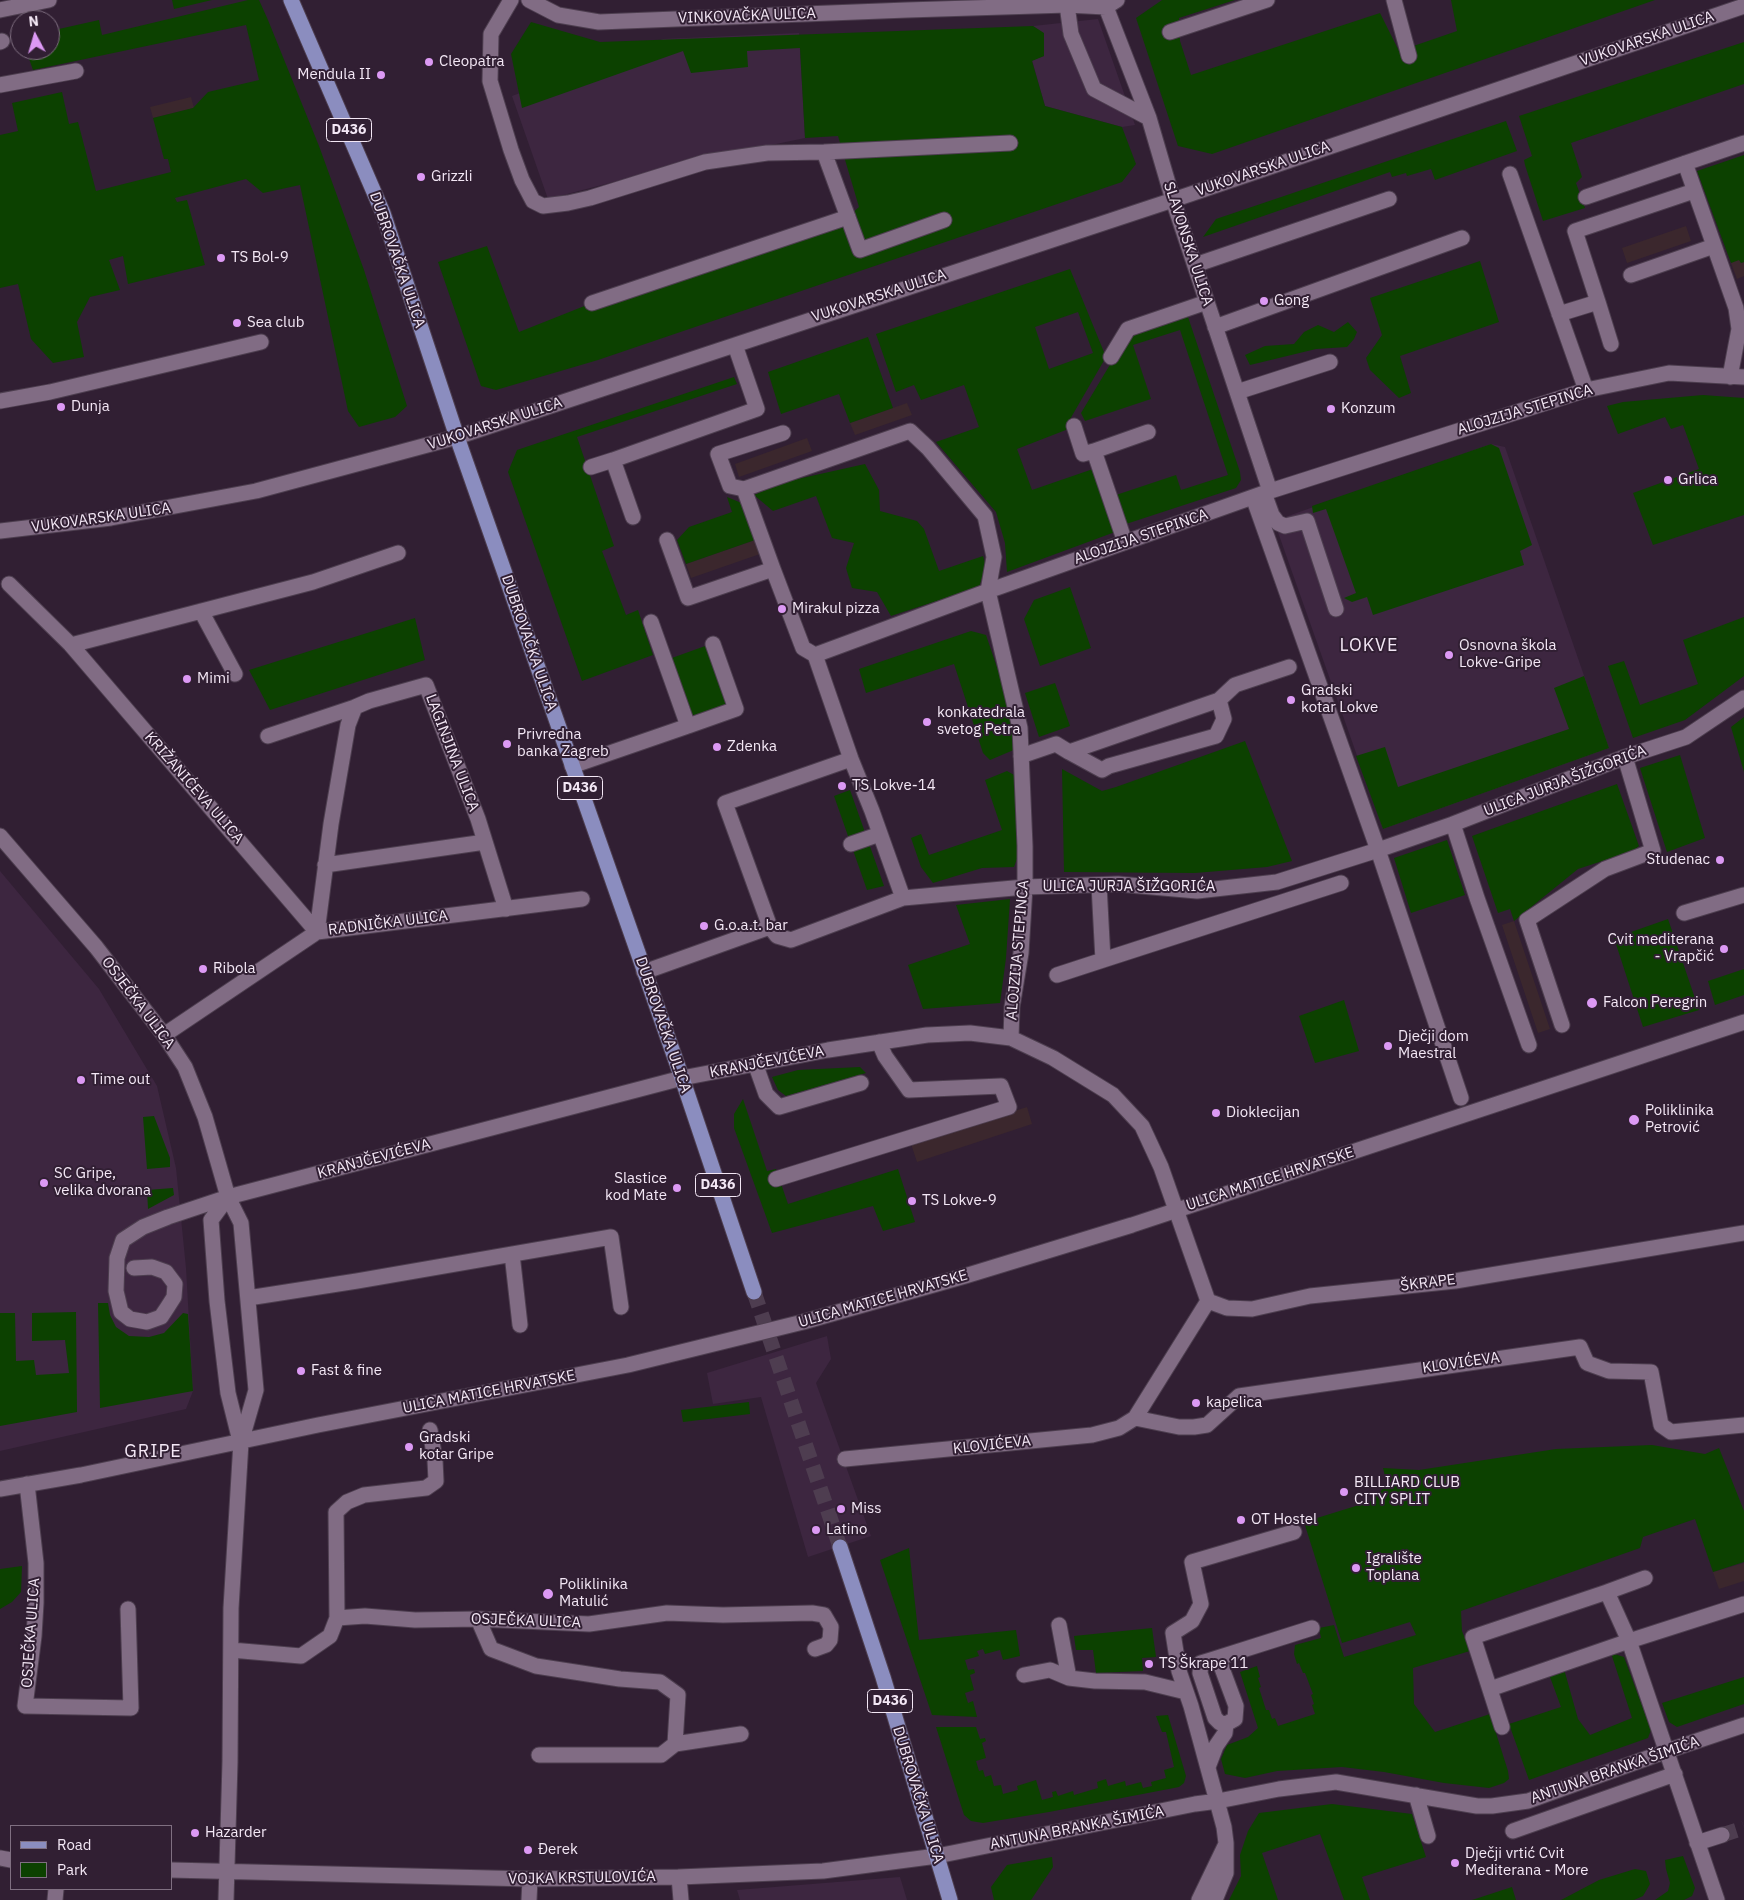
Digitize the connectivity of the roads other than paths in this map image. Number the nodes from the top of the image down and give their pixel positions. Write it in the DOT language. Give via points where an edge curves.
graph roads {
  1 [pos="49,0"];
  2 [pos="291,0"];
  3 [pos="510,0"];
  4 [pos="529,0"];
  5 [pos="1267,0"];
  6 [pos="1394,0"];
  7 [pos="1108,2"];
  8 [pos="907,5"];
  9 [pos="1067,5"];
  10 [pos="1744,6"];
  11 [pos="0,10"];
  12 [pos="1170,32"];
  13 [pos="1409,56"];
  14 [pos="76,71"];
  15 [pos="0,85"];
  16 [pos="1149,118"];
  17 [pos="1010,142"];
  18 [pos="1744,143"];
  19 [pos="824,152"];
  20 [pos="1685,163"];
  21 [pos="1510,174"];
  22 [pos="1694,191"];
  23 [pos="1586,197"];
  24 [pos="1389,199"];
  25 [pos="1173,200"];
  26 [pos="848,216"];
  27 [pos="944,220"];
  28 [pos="1462,238"];
  29 [pos="1714,246"];
  30 [pos="1195,265"];
  31 [pos="1631,275"];
  32 [pos="1739,298"];
  33 [pos="1207,302"];
  34 [pos="1598,302"];
  35 [pos="592,303"];
  36 [pos="1559,314"];
  37 [pos="1215,326"];
  38 [pos="261,342"];
  39 [pos="1611,344"];
  40 [pos="735,345"];
  41 [pos="1111,357"];
  42 [pos="1330,362"];
  43 [pos="1737,377"];
  44 [pos="1586,390"];
  45 [pos="1237,392"];
  46 [pos="0,402"];
  47 [pos="1074,426"];
  48 [pos="1148,432"];
  49 [pos="783,433"];
  50 [pos="457,437"];
  51 [pos="1094,451"];
  52 [pos="613,460"];
  53 [pos="592,467"];
  54 [pos="744,488"];
  55 [pos="1262,494"];
  56 [pos="633,517"];
  57 [pos="0,531"];
  58 [pos="667,540"];
  59 [pos="1125,542"];
  60 [pos="398,553"];
  61 [pos="773,569"];
  62 [pos="9,584"];
  63 [pos="988,590"];
  64 [pos="1336,610"];
  65 [pos="200,611"];
  66 [pos="651,622"];
  67 [pos="713,644"];
  68 [pos="70,645"];
  69 [pos="815,655"];
  70 [pos="1289,667"];
  71 [pos="235,674"];
  72 [pos="1744,698"];
  73 [pos="1219,700"];
  74 [pos="355,707"];
  75 [pos="688,726"];
  76 [pos="268,736"];
  77 [pos="1069,752"];
  78 [pos="1021,756"];
  79 [pos="1625,757"];
  80 [pos="851,759"];
  81 [pos="572,766"];
  82 [pos="1453,824"];
  83 [pos="880,834"];
  84 [pos="0,836"];
  85 [pos="485,842"];
  86 [pos="851,844"];
  87 [pos="1378,850"];
  88 [pos="325,865"];
  89 [pos="1341,883"];
  90 [pos="1099,885"];
  91 [pos="1025,887"];
  92 [pos="1744,895"];
  93 [pos="903,898"];
  94 [pos="582,899"];
  95 [pos="506,909"];
  96 [pos="1684,913"];
  97 [pos="770,928"];
  98 [pos="317,932"];
  99 [pos="1103,960"];
  100 [pos="644,972"];
  101 [pos="1057,975"];
  102 [pos="1744,1022"];
  103 [pos="1562,1025"];
  104 [pos="164,1035"];
  105 [pos="1011,1038"];
  106 [pos="879,1042"];
  107 [pos="1529,1045"];
  108 [pos="755,1063"];
  109 [pos="682,1078"];
  110 [pos="861,1083"];
  111 [pos="1461,1098"];
  112 [pos="776,1179"];
  113 [pos="228,1197"];
  114 [pos="1176,1210"];
  115 [pos="1744,1233"];
  116 [pos="512,1254"];
  117 [pos="134,1268"];
  118 [pos="754,1292"];
  119 [pos="248,1298"];
  120 [pos="1208,1301"];
  121 [pos="622,1307"];
  122 [pos="520,1325"];
  123 [pos="1135,1418"];
  124 [pos="1744,1425"];
  125 [pos="430,1430"];
  126 [pos="241,1442"];
  127 [pos="845,1459"];
  128 [pos="27,1484"];
  129 [pos="0,1489"];
  130 [pos="1294,1532"];
  131 [pos="840,1547"];
  132 [pos="1645,1578"];
  133 [pos="1607,1592"];
  134 [pos="1744,1604"];
  135 [pos="128,1609"];
  136 [pos="337,1618"];
  137 [pos="478,1619"];
  138 [pos="1060,1625"];
  139 [pos="1312,1628"];
  140 [pos="1629,1641"];
  141 [pos="815,1649"];
  142 [pos="231,1650"];
  143 [pos="1211,1660"];
  144 [pos="1024,1675"];
  145 [pos="1069,1678"];
  146 [pos="1490,1690"];
  147 [pos="1186,1692"];
  148 [pos="1226,1724"];
  149 [pos="1744,1725"];
  150 [pos="1502,1726"];
  151 [pos="741,1734"];
  152 [pos="675,1744"];
  153 [pos="1667,1751"];
  154 [pos="539,1755"];
  155 [pos="1208,1766"];
  156 [pos="1675,1774"];
  157 [pos="1416,1795"];
  158 [pos="1218,1801"];
  159 [pos="1514,1831"];
  160 [pos="1722,1834"];
  161 [pos="1428,1836"];
  162 [pos="1226,1843"];
  163 [pos="1697,1843"];
  164 [pos="936,1856"];
  165 [pos="172,1870"];
  166 [pos="226,1872"];
  167 [pos="679,1877"];
  168 [pos="530,1880"];
  169 [pos="226,1900"];
  170 [pos="529,1900"];
  171 [pos="680,1900"];
  172 [pos="950,1900"];
  173 [pos="1199,1900"];
  174 [pos="1215,1900"];
  175 [pos="1717,1900"];
  1 -- 11 [label="street"];
  2 -- 50 [label="main road, DUBROVAČKA ULICA / D436" via="383,213"];
  3 -- 19 [label="street" via="491,34 490,81 522,180 533,201 543,206 583,200 705,162 767,152"];
  4 -- 8 [label="street, VINKOVAČKA ULICA" via="558,15 599,22"];
  5 -- 12 [label="street"];
  6 -- 13 [label="street"];
  7 -- 9 [label="street, VINKOVAČKA ULICA"];
  7 -- 16 [label="street, SLAVONSKA ULICA"];
  8 -- 9 [label="street, VINKOVAČKA ULICA"];
  9 -- 16 [label="street" via="1071,34 1094,90"];
  10 -- 25 [label="street, VUKOVARSKA ULICA"];
  14 -- 15 [label="street"];
  16 -- 25 [label="street, SLAVONSKA ULICA"];
  17 -- 19 [label="street"];
  18 -- 20 [label="street"];
  19 -- 26 [label="street"];
  20 -- 22 [label="street, ALOJZIJA STEPINCA"];
  20 -- 23 [label="street"];
  21 -- 36 [label="street"];
  22 -- 29 [label="street, ALOJZIJA STEPINCA"];
  22 -- 34 [label="street" via="1575,231"];
  24 -- 30 [label="street"];
  25 -- 30 [label="street, SLAVONSKA ULICA"];
  25 -- 40 [label="street, VUKOVARSKA ULICA"];
  26 -- 27 [label="street" via="860,250"];
  26 -- 35 [label="street"];
  28 -- 37 [label="street"];
  29 -- 31 [label="street"];
  29 -- 32 [label="street, ALOJZIJA STEPINCA"];
  30 -- 33 [label="street, SLAVONSKA ULICA"];
  32 -- 43 [label="street, ALOJZIJA STEPINCA"];
  33 -- 37 [label="street, SLAVONSKA ULICA"];
  33 -- 41 [label="street" via="1128,330"];
  34 -- 36 [label="street"];
  34 -- 39 [label="street"];
  36 -- 44 [label="street"];
  37 -- 45 [label="street, SLAVONSKA ULICA"];
  38 -- 46 [label="street"];
  40 -- 50 [label="street, VUKOVARSKA ULICA"];
  40 -- 52 [label="street" via="758,409"];
  42 -- 45 [label="street"];
  43 -- 44 [label="street, ALOJZIJA STEPINCA" via="1669,373"];
  44 -- 55 [label="street, ALOJZIJA STEPINCA"];
  45 -- 55 [label="street, SLAVONSKA ULICA"];
  47 -- 51 [label="street" via="1083,454"];
  48 -- 51 [label="street"];
  49 -- 54 [label="street" via="718,454 730,486"];
  50 -- 57 [label="street, VUKOVARSKA ULICA" via="236,495 110,518"];
  50 -- 81 [label="main road, DUBROVAČKA ULICA / D436"];
  51 -- 59 [label="street"];
  52 -- 53 [label="street"];
  52 -- 56 [label="street"];
  54 -- 61 [label="street"];
  54 -- 63 [label="street" via="910,431 984,516 994,557"];
  55 -- 59 [label="street, ALOJZIJA STEPINCA"];
  55 -- 64 [label="street" via="1278,523 1285,526 1307,521"];
  55 -- 87 [label="street"];
  58 -- 61 [label="street" via="688,598"];
  59 -- 63 [label="street, ALOJZIJA STEPINCA"];
  60 -- 65 [label="street" via="313,582"];
  61 -- 69 [label="street" via="804,648"];
  62 -- 68 [label="street, KRIŽANIĆEVA ULICA"];
  63 -- 69 [label="street"];
  63 -- 78 [label="street, ALOJZIJA STEPINCA" via="1020,728"];
  65 -- 68 [label="street"];
  65 -- 71 [label="street"];
  66 -- 75 [label="street"];
  67 -- 75 [label="street" via="736,709"];
  68 -- 98 [label="street, KRIŽANIĆEVA ULICA"];
  69 -- 80 [label="street"];
  70 -- 73 [label="street" via="1235,686"];
  72 -- 79 [label="street, ULICA JURJA ŠIŽGORIĆA" via="1686,737"];
  73 -- 77 [label="street"];
  73 -- 77 [label="street" via="1224,719 1216,736 1102,770"];
  74 -- 76 [label="street"];
  74 -- 85 [label="street, LAGINJINA ULICA" via="426,686"];
  74 -- 88 [label="street" via="348,725"];
  75 -- 81 [label="street"];
  77 -- 78 [label="street" via="1056,744"];
  78 -- 91 [label="street, ALOJZIJA STEPINCA"];
  79 -- 82 [label="street, ULICA JURJA ŠIŽGORIĆA"];
  79 -- 103 [label="street" via="1653,852 1605,869 1528,920"];
  80 -- 83 [label="street"];
  80 -- 97 [label="street" via="725,803"];
  81 -- 100 [label="main road, DUBROVAČKA ULICA / D436"];
  82 -- 87 [label="street, ULICA JURJA ŠIŽGORIĆA"];
  82 -- 107 [label="street"];
  83 -- 86 [label="street"];
  83 -- 93 [label="street"];
  84 -- 104 [label="street, OSJEČKA ULICA" via="96,947"];
  85 -- 88 [label="street"];
  85 -- 95 [label="street, LAGINJINA ULICA"];
  87 -- 90 [label="street, ULICA JURJA ŠIŽGORIĆA" via="1277,882 1197,891"];
  87 -- 111 [label="street"];
  88 -- 98 [label="street"];
  89 -- 99 [label="street"];
  90 -- 91 [label="street, ULICA JURJA ŠIŽGORIĆA"];
  90 -- 99 [label="street"];
  91 -- 93 [label="street, ULICA JURJA ŠIŽGORIĆA"];
  91 -- 105 [label="street, ALOJZIJA STEPINCA"];
  92 -- 96 [label="street"];
  93 -- 97 [label="street, ULICA JURJA ŠIŽGORIĆA" via="791,940 777,936"];
  94 -- 95 [label="street, RADNIČKA ULICA"];
  95 -- 98 [label="street, RADNIČKA ULICA"];
  97 -- 100 [label="street"];
  98 -- 104 [label="street, RADNIČKA ULICA"];
  99 -- 101 [label="street"];
  100 -- 109 [label="main road, DUBROVAČKA ULICA / D436"];
  102 -- 114 [label="street, ULICA MATICE HRVATSKE"];
  104 -- 113 [label="street, OSJEČKA ULICA" via="186,1067"];
  105 -- 106 [label="street, KRANJČEVIĆEVA" via="970,1033"];
  105 -- 114 [label="street, KRANJČEVIĆEVA" via="1053,1058 1113,1095 1142,1126"];
  106 -- 108 [label="street, KRANJČEVIĆEVA"];
  106 -- 112 [label="street" via="909,1090 1001,1086 1009,1107"];
  108 -- 109 [label="street, KRANJČEVIĆEVA"];
  108 -- 110 [label="street" via="766,1094 779,1107"];
  109 -- 113 [label="street, KRANJČEVIĆEVA"];
  109 -- 118 [label="main road, DUBROVAČKA ULICA / D436"];
  113 -- 117 [label="street, KRANJČEVIĆEVA" via="143,1227 123,1240 117,1258 116,1291 121,1312 130,1319 147,1322 161,1317 174,1297 174,1284 166,1272 152,1267"];
  113 -- 119 [label="street, OSJEČKA ULICA" via="241,1223"];
  113 -- 126 [label="street, OSJEČKA ULICA" via="211,1220 228,1393"];
  114 -- 120 [label="street"];
  114 -- 126 [label="street, ULICA MATICE HRVATSKE" via="965,1276 738,1338 628,1365"];
  115 -- 120 [label="street, ŠKRAPE" via="1455,1281 1310,1296 1252,1309 1227,1308"];
  116 -- 119 [label="street"];
  116 -- 121 [label="street" via="611,1237"];
  116 -- 122 [label="street"];
  119 -- 126 [label="street, OSJEČKA ULICA" via="256,1390"];
  120 -- 123 [label="street"];
  123 -- 124 [label="street, KLOVIĆEVA" via="1179,1427 1207,1425 1239,1396 1580,1347 1587,1363 1609,1371 1651,1372 1661,1425 1671,1432"];
  123 -- 127 [label="street, KLOVIĆEVA" via="1119,1428 1092,1435"];
  125 -- 136 [label="street" via="436,1481 426,1488 364,1495 346,1502 336,1512"];
  126 -- 128 [label="street, ULICA MATICE HRVATSKE"];
  126 -- 142 [label="street, OSJEČKA ULICA"];
  128 -- 129 [label="street, ULICA MATICE HRVATSKE"];
  128 -- 135 [label="street, OSJEČKA ULICA" via="36,1563 36,1603 25,1706 131,1708"];
  130 -- 147 [label="street" via="1192,1562 1201,1604 1192,1622 1173,1633"];
  131 -- 164 [label="main road, DUBROVAČKA ULICA / D436"];
  132 -- 133 [label="street"];
  133 -- 140 [label="street"];
  133 -- 146 [label="street" via="1473,1637"];
  134 -- 140 [label="street"];
  136 -- 137 [label="street, OSJEČKA ULICA"];
  136 -- 142 [label="street" via="330,1636 301,1656"];
  137 -- 141 [label="street, OSJEČKA ULICA" via="589,1624 667,1613 819,1614 828,1620 832,1634 826,1645"];
  137 -- 152 [label="street" via="491,1649 536,1666 660,1682 678,1694"];
  138 -- 145 [label="street"];
  139 -- 143 [label="street"];
  140 -- 146 [label="street"];
  140 -- 153 [label="street"];
  142 -- 166 [label="street, OSJEČKA ULICA"];
  143 -- 148 [label="street" via="1220,1663 1236,1706 1235,1719"];
  143 -- 148 [label="street" via="1201,1664 1200,1673 1215,1718"];
  144 -- 145 [label="street" via="1050,1670"];
  145 -- 147 [label="street" via="1145,1682"];
  146 -- 150 [label="street"];
  147 -- 155 [label="street"];
  148 -- 155 [label="street" via="1225,1733"];
  149 -- 153 [label="street, ANTUNA BRANKA ŠIMIĆA"];
  151 -- 152 [label="street"];
  152 -- 154 [label="street" via="661,1756"];
  153 -- 156 [label="street"];
  153 -- 157 [label="street, ANTUNA BRANKA ŠIMIĆA" via="1528,1801 1477,1806"];
  155 -- 158 [label="street"];
  156 -- 159 [label="street"];
  156 -- 163 [label="street"];
  157 -- 158 [label="street, ANTUNA BRANKA ŠIMIĆA" via="1336,1782"];
  157 -- 161 [label="street"];
  158 -- 162 [label="street"];
  158 -- 164 [label="street, ANTUNA BRANKA ŠIMIĆA"];
  160 -- 163 [label="street"];
  162 -- 173 [label="street"];
  162 -- 174 [label="street" via="1226,1873"];
  163 -- 175 [label="street"];
  164 -- 167 [label="street, VOJKA KRSTULOVIĆA" via="823,1871"];
  164 -- 172 [label="main road, DUBROVAČKA ULICA / D436"];
  165 -- 166 [label="street, VOJKA KRSTULOVIĆA"];
  166 -- 168 [label="street, VOJKA KRSTULOVIĆA"];
  166 -- 169 [label="street, OSJEČKA ULICA"];
  167 -- 168 [label="street, VOJKA KRSTULOVIĆA"];
  167 -- 171 [label="street"];
  168 -- 170 [label="street"];
}
